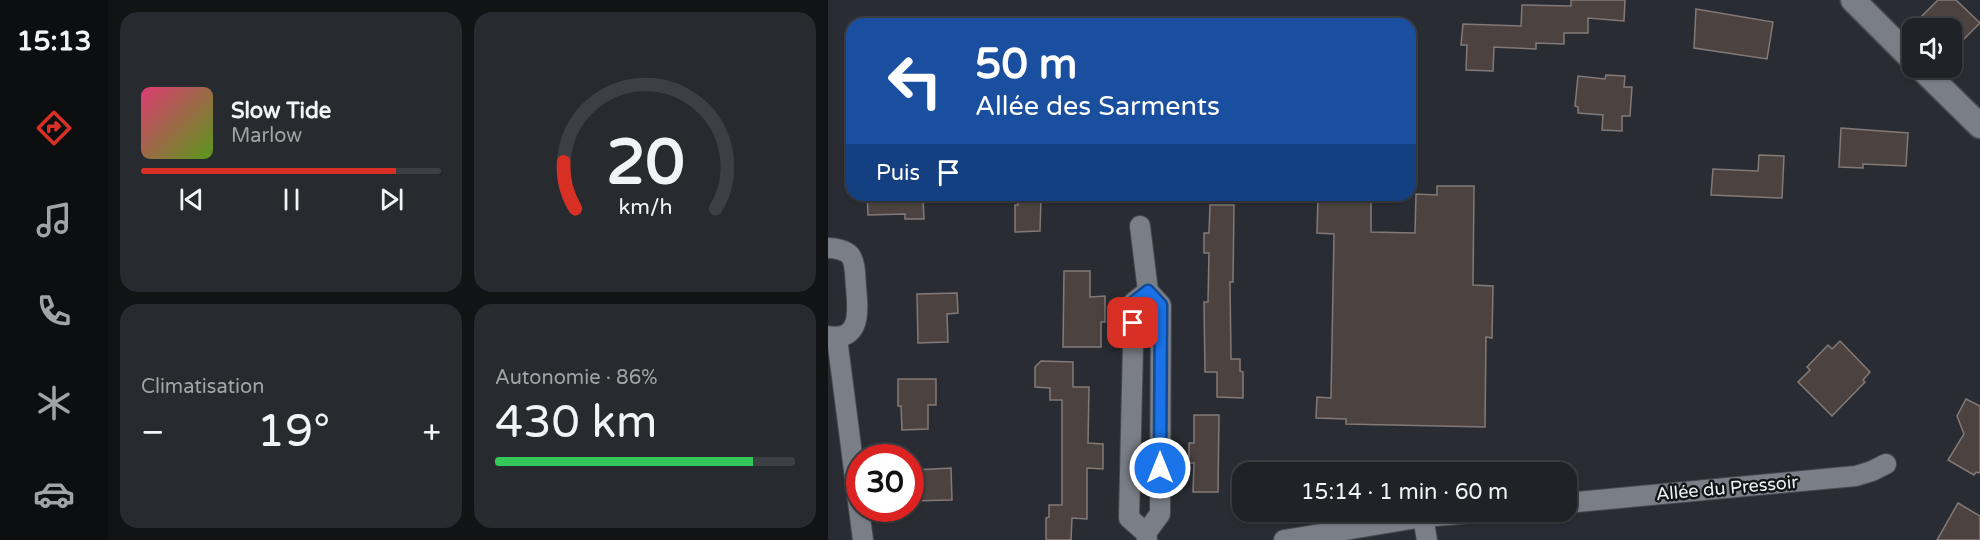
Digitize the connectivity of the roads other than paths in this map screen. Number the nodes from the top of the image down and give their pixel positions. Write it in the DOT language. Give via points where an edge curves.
graph roads {
  1 [pos="1853,0"];
  2 [pos="1902,49"];
  3 [pos="1931,78"];
  4 [pos="1980,126"];
  5 [pos="1140,226"];
  6 [pos="828,248"];
  7 [pos="1148,291"];
  8 [pos="832,337"];
  9 [pos="1886,464"];
  10 [pos="1577,502"];
  11 [pos="1393,522"];
  12 [pos="1424,522"];
  13 [pos="1147,536"];
  14 [pos="863,540"];
  15 [pos="1284,540"];
  16 [pos="1427,540"];
  1 -- 2 [label="street"];
  3 -- 4 [label="street"];
  5 -- 7 [label="street"];
  6 -- 8 [label="street" via="851,256 858,315 849,332"];
  7 -- 13 [label="street" via="1161,305 1160,514"];
  7 -- 13 [label="street" via="1134,302 1129,518"];
  8 -- 14 [label="street"];
  9 -- 10 [label="street, Allée du Pressoir" via="1856,476"];
  11 -- 15 [label="street"];
  12 -- 16 [label="street"];
}
